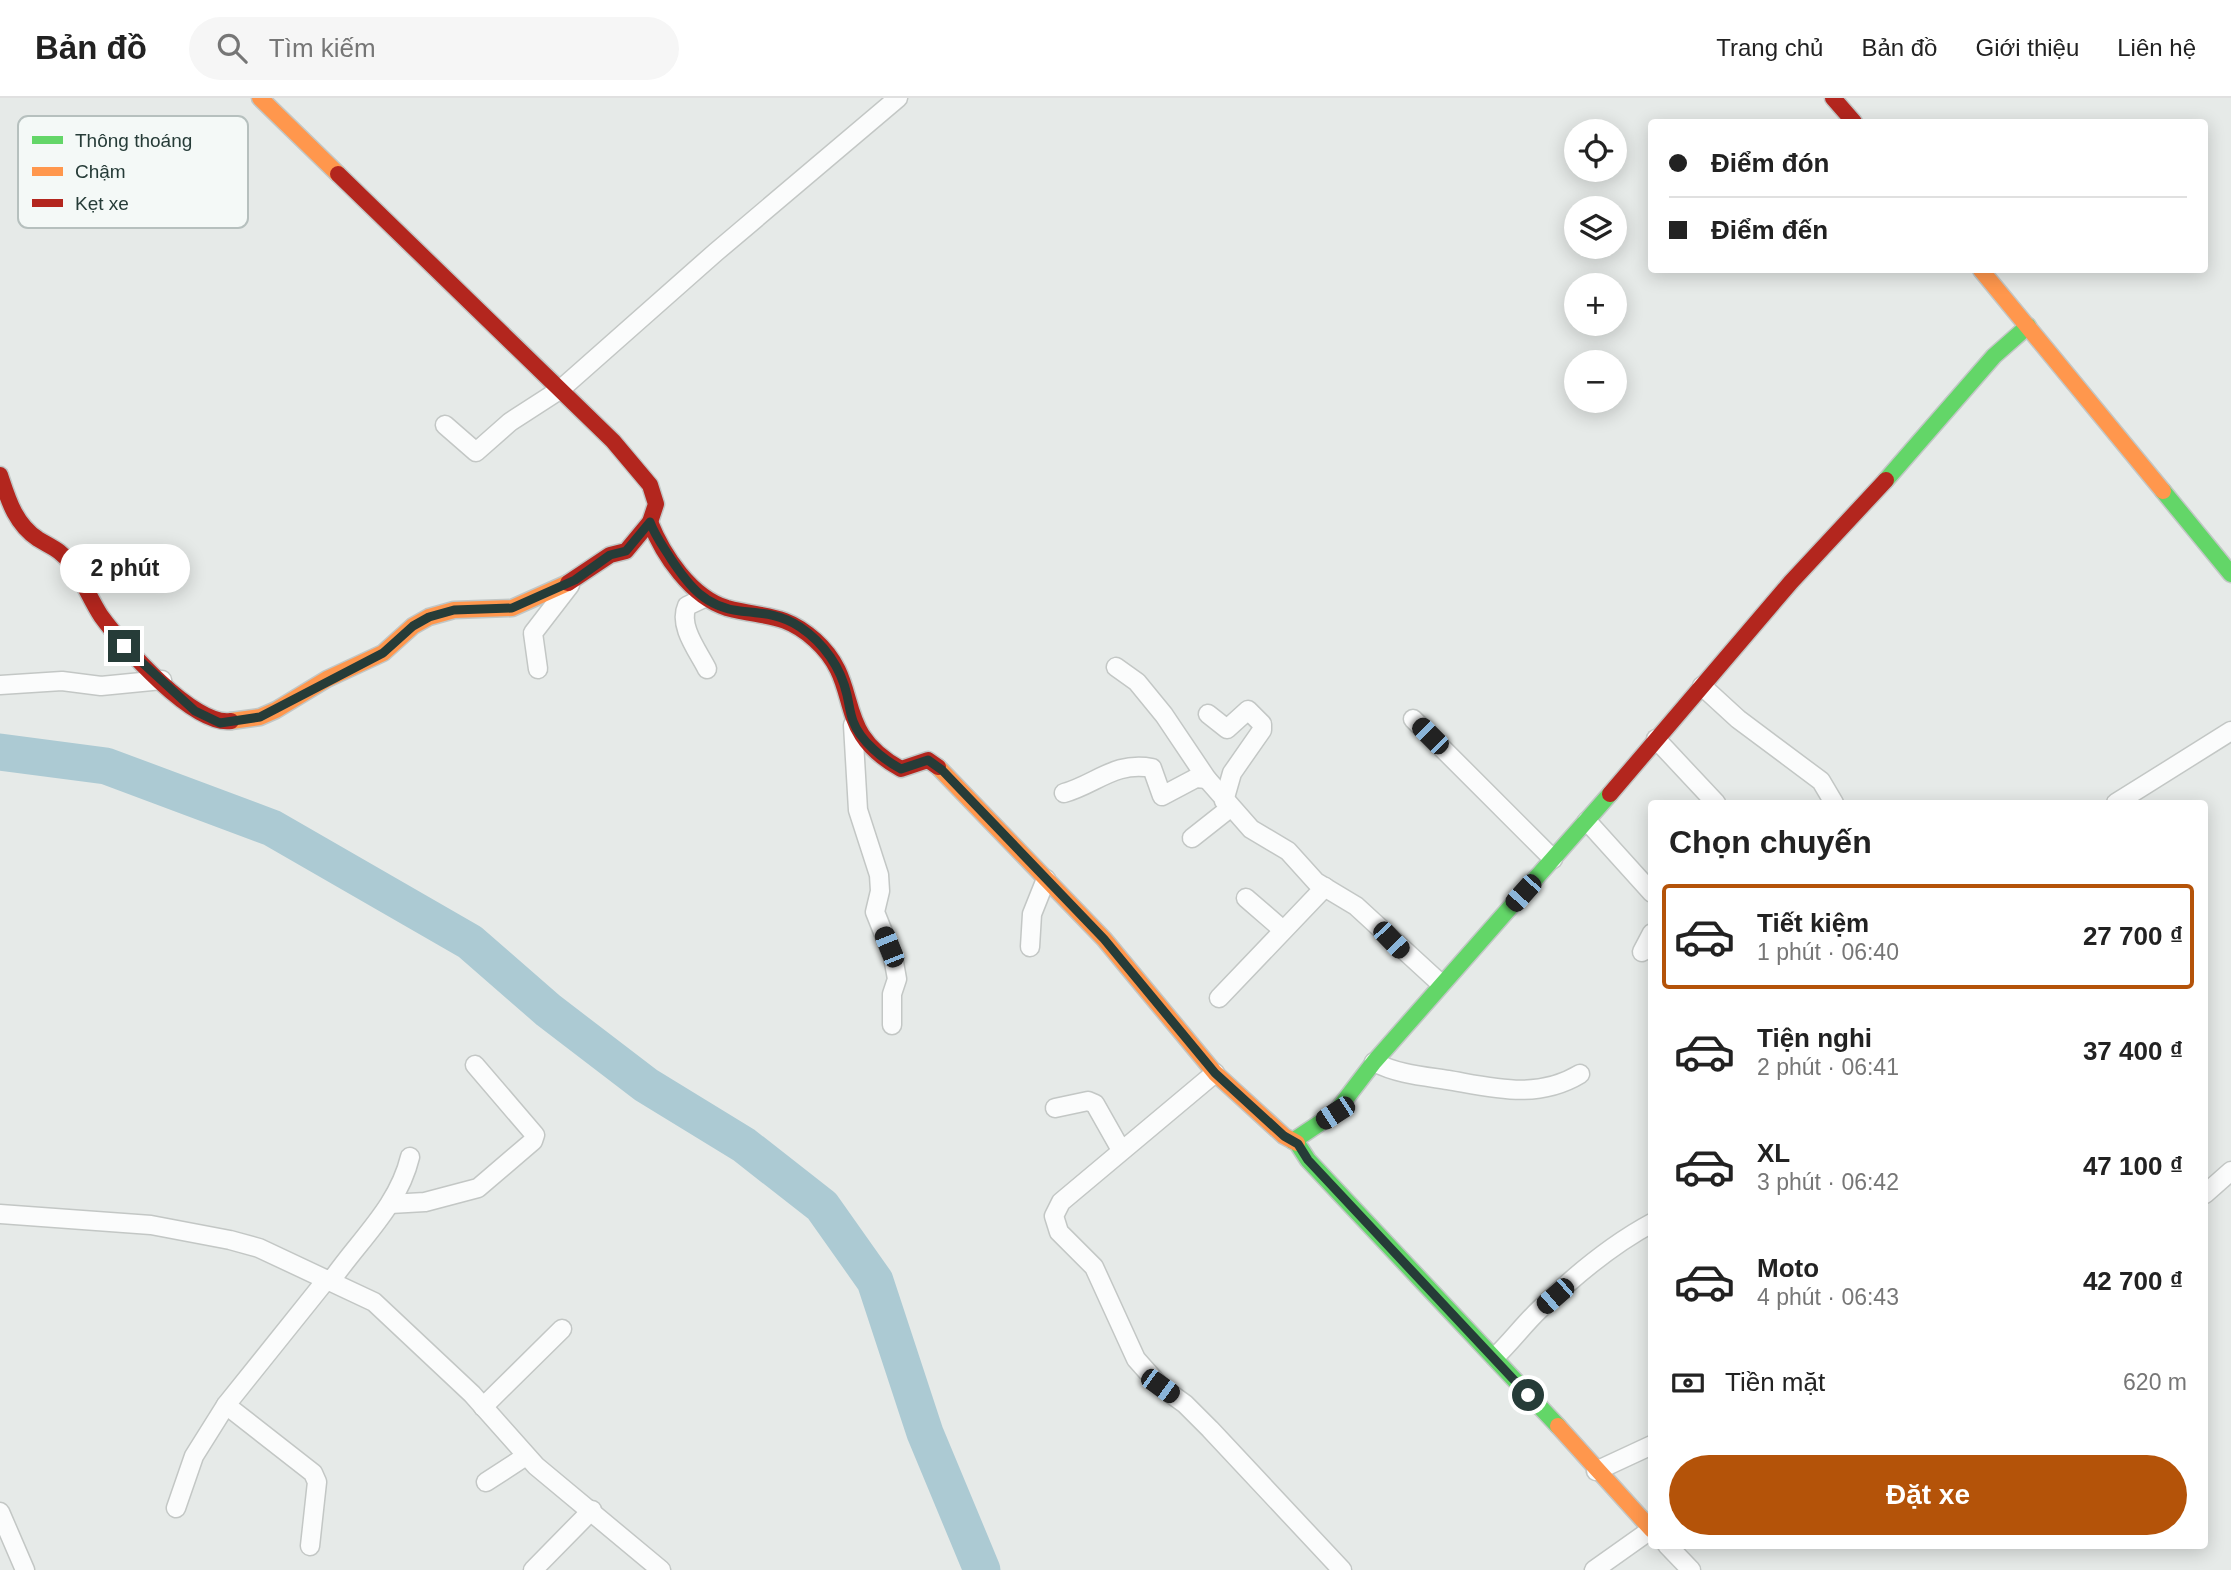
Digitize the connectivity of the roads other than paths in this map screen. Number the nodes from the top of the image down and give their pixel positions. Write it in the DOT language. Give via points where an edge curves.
graph roads {
  1 [pos="260,98"];
  2 [pos="898,98"];
  3 [pos="1833,98"];
  4 [pos="1851,119"];
  5 [pos="1984,273"];
  6 [pos="2028,326"];
  7 [pos="561,389"];
  8 [pos="445,425"];
  9 [pos="1,483"];
  10 [pos="650,522"];
  11 [pos="2231,574"];
  12 [pos="575,580"];
  13 [pos="704,598"];
  14 [pos="1116,667"];
  15 [pos="707,668"];
  16 [pos="538,669"];
  17 [pos="162,680"];
  18 [pos="0,685"];
  19 [pos="1702,686"];
  20 [pos="1208,714"];
  21 [pos="1413,719"];
  22 [pos="853,722"];
  23 [pos="2231,731"];
  24 [pos="1656,739"];
  25 [pos="1207,779"];
  26 [pos="1064,793"];
  27 [pos="1713,800"];
  28 [pos="1833,800"];
  29 [pos="2121,800"];
  30 [pos="1227,804"];
  31 [pos="1587,821"];
  32 [pos="1192,838"];
  33 [pos="1553,859"];
  34 [pos="1046,879"];
  35 [pos="1325,887"];
  36 [pos="1648,889"];
  37 [pos="1246,898"];
  38 [pos="1283,930"];
  39 [pos="1648,941"];
  40 [pos="1030,947"];
  41 [pos="1642,952"];
  42 [pos="1441,984"];
  43 [pos="1219,998"];
  44 [pos="892,1025"];
  45 [pos="1374,1062"];
  46 [pos="475,1065"];
  47 [pos="1215,1073"];
  48 [pos="1580,1074"];
  49 [pos="1055,1108"];
  50 [pos="1293,1141"];
  51 [pos="1121,1150"];
  52 [pos="410,1157"];
  53 [pos="2231,1171"];
  54 [pos="2208,1191"];
  55 [pos="390,1203"];
  56 [pos="0,1214"];
  57 [pos="1648,1226"];
  58 [pos="329,1280"];
  59 [pos="562,1329"];
  60 [pos="1495,1357"];
  61 [pos="226,1405"];
  62 [pos="483,1407"];
  63 [pos="1648,1447"];
  64 [pos="526,1456"];
  65 [pos="1596,1471"];
  66 [pos="486,1482"];
  67 [pos="176,1508"];
  68 [pos="592,1510"];
  69 [pos="0,1512"];
  70 [pos="1648,1525"];
  71 [pos="1648,1532"];
  72 [pos="310,1546"];
  73 [pos="1671,1549"];
  74 [pos="25,1570"];
  75 [pos="533,1570"];
  76 [pos="661,1570"];
  77 [pos="1342,1570"];
  78 [pos="1594,1570"];
  79 [pos="1691,1570"];
  1 -- 7 [label="street"];
  2 -- 7 [label="street"];
  3 -- 4 [label="street"];
  5 -- 6 [label="street"];
  6 -- 11 [label="street"];
  6 -- 19 [label="street" via="1994,356"];
  7 -- 8 [label="street" via="510,422 476,452"];
  7 -- 10 [label="street" via="650,485 656,504"];
  9 -- 17 [label="street" via="22,524 38,539 55,546 124,646"];
  10 -- 12 [label="street" via="626,551 610,555"];
  10 -- 13 [label="street" via="682,577"];
  12 -- 16 [label="street" via="533,633"];
  12 -- 17 [label="street" via="512,608 454,610 429,617 383,653 260,717 220,723 195,711"];
  13 -- 15 [label="street" via="687,606 684,614"];
  13 -- 22 [label="street" via="737,611 769,612 800,627 838,667"];
  14 -- 25 [label="street" via="1146,693"];
  17 -- 18 [label="street" via="101,686 62,681"];
  19 -- 24 [label="street"];
  19 -- 28 [label="street" via="1821,781"];
  20 -- 30 [label="street" via="1227,729 1248,710 1262,724 1231,773"];
  21 -- 33 [label="street"];
  22 -- 34 [label="street" via="888,762 901,769 928,760 942,770"];
  22 -- 44 [label="street" via="858,810 879,875 875,912 897,979"];
  23 -- 29 [label="street"];
  24 -- 27 [label="street"];
  24 -- 31 [label="street"];
  25 -- 26 [label="street" via="1196,778 1162,796 1152,768 1125,768 1104,772 1083,788"];
  25 -- 30 [label="street"];
  30 -- 32 [label="street"];
  30 -- 35 [label="street" via="1251,830 1288,851"];
  31 -- 33 [label="street"];
  31 -- 36 [label="street"];
  33 -- 42 [label="street"];
  34 -- 40 [label="street" via="1032,914"];
  34 -- 47 [label="street" via="1104,939"];
  35 -- 38 [label="street"];
  35 -- 42 [label="street" via="1356,906"];
  37 -- 38 [label="street"];
  38 -- 43 [label="street"];
  39 -- 41 [label="street"];
  42 -- 45 [label="street"];
  45 -- 48 [label="street" via="1402,1073 1509,1091 1551,1087"];
  45 -- 50 [label="street" via="1335,1113"];
  46 -- 55 [label="street" via="535,1135 533,1141 478,1188 425,1202"];
  47 -- 50 [label="street"];
  47 -- 51 [label="street"];
  49 -- 51 [label="street" via="1088,1101 1095,1104"];
  50 -- 60 [label="street"];
  51 -- 77 [label="street" via="1061,1202 1054,1216 1059,1232 1094,1267 1136,1359"];
  52 -- 55 [label="street" via="401,1187"];
  53 -- 54 [label="street"];
  55 -- 58 [label="street"];
  56 -- 58 [label="street" via="189,1230 259,1248"];
  57 -- 60 [label="street" via="1573,1280"];
  58 -- 61 [label="street"];
  58 -- 62 [label="street" via="383,1310"];
  59 -- 62 [label="street"];
  60 -- 65 [label="street"];
  61 -- 67 [label="street" via="194,1455"];
  61 -- 72 [label="street" via="313,1473 317,1482"];
  62 -- 64 [label="street"];
  63 -- 65 [label="street"];
  64 -- 66 [label="street"];
  64 -- 68 [label="street"];
  65 -- 70 [label="street"];
  68 -- 75 [label="street"];
  68 -- 76 [label="street"];
  69 -- 74 [label="street"];
  71 -- 78 [label="street"];
  73 -- 79 [label="street"];
}
